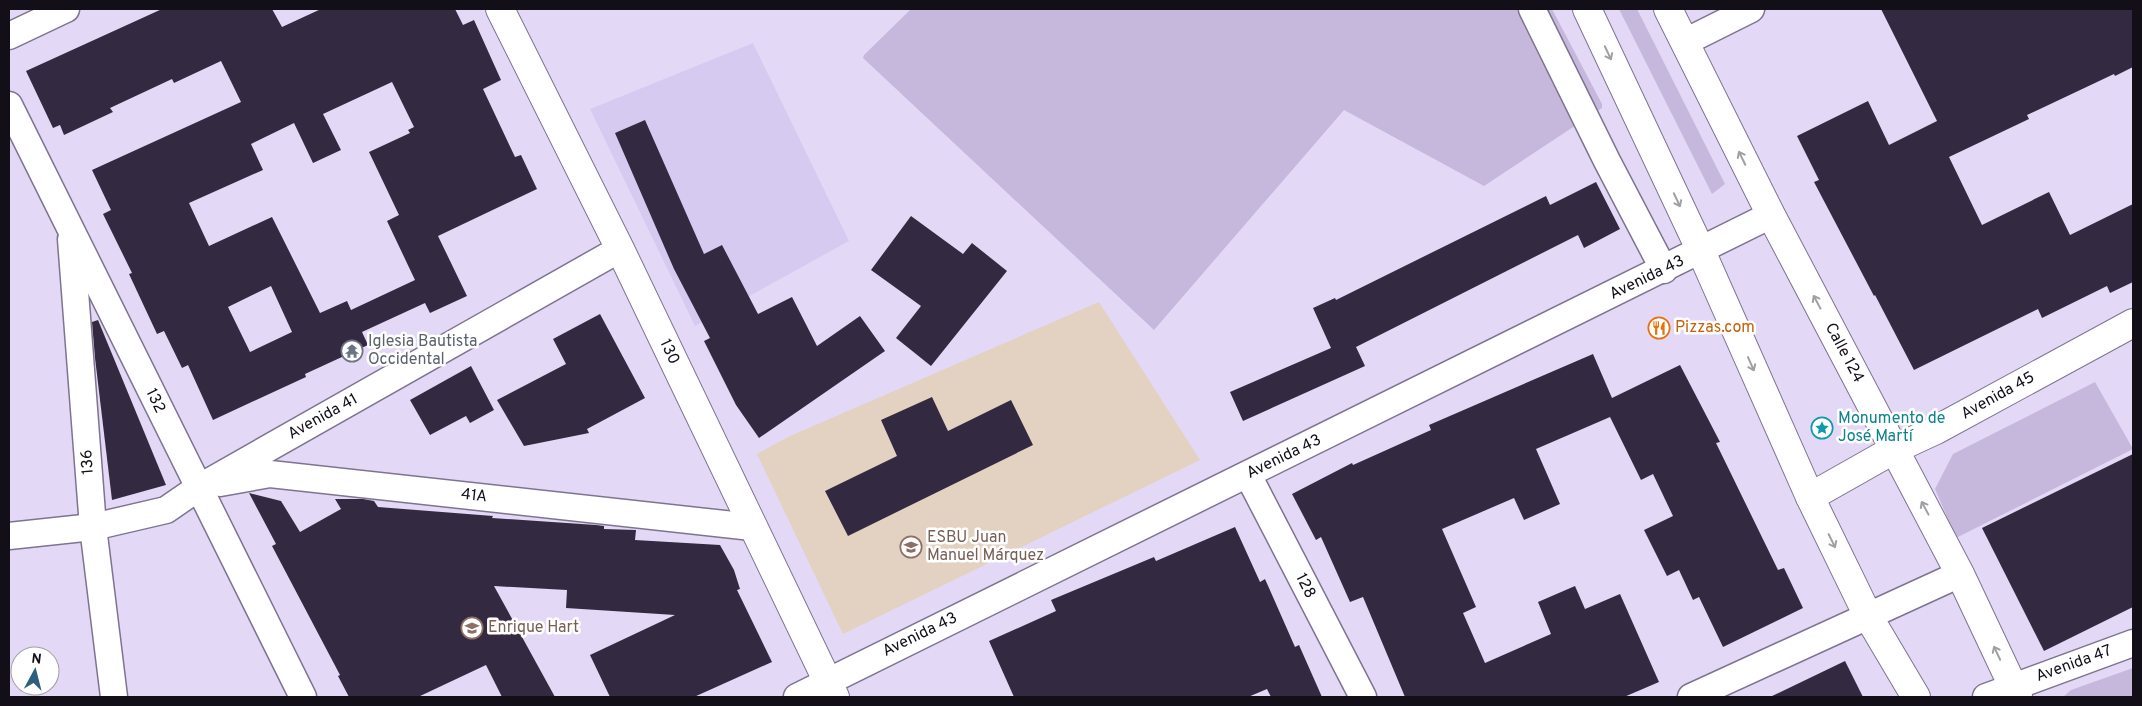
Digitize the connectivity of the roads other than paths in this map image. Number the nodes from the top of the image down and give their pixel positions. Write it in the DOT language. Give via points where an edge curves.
graph roads {
  1 [pos="66,9"];
  2 [pos="500,9"];
  3 [pos="1532,9"];
  4 [pos="1587,9"];
  5 [pos="1668,9"];
  6 [pos="1751,9"];
  7 [pos="9,36"];
  8 [pos="1685,42"];
  9 [pos="9,105"];
  10 [pos="1771,215"];
  11 [pos="70,226"];
  12 [pos="620,249"];
  13 [pos="1701,251"];
  14 [pos="1664,270"];
  15 [pos="2133,323"];
  16 [pos="1895,449"];
  17 [pos="1248,475"];
  18 [pos="198,488"];
  19 [pos="1810,497"];
  20 [pos="93,527"];
  21 [pos="752,527"];
  22 [pos="9,536"];
  23 [pos="1960,574"];
  24 [pos="1868,616"];
  25 [pos="2133,643"];
  26 [pos="290,672"];
  27 [pos="831,689"];
  28 [pos="2016,692"];
  29 [pos="114,697"];
  30 [pos="296,697"];
  31 [pos="303,697"];
  32 [pos="797,697"];
  33 [pos="1363,697"];
  34 [pos="1692,697"];
  35 [pos="1916,697"];
  36 [pos="1986,697"];
  1 -- 7 [label="street"];
  2 -- 12 [label="street, 130"];
  3 -- 14 [label="street"];
  4 -- 13 [label="street, one-way"];
  5 -- 8 [label="street, Calle 124"];
  6 -- 8 [label="street"];
  10 -- 8 [label="street, Calle 124, one-way"];
  9 -- 11 [label="street, 132"];
  10 -- 13 [label="street, Avenida 43"];
  16 -- 10 [label="street, Calle 124, one-way"];
  11 -- 18 [label="street, 132"];
  11 -- 20 [label="street, 136"];
  12 -- 18 [label="street, Avenida 41"];
  12 -- 21 [label="street, 130"];
  13 -- 14 [label="street, Avenida 43"];
  13 -- 19 [label="street, one-way"];
  14 -- 17 [label="street, Avenida 43"];
  15 -- 16 [label="street, Avenida 45"];
  16 -- 19 [label="street, Avenida 45"];
  23 -- 16 [label="street, Calle 124, one-way"];
  17 -- 27 [label="street, Avenida 43"];
  17 -- 33 [label="street, 128"];
  18 -- 20 [label="street, Avenida 41" via="166,510"];
  18 -- 21 [label="street, 41A" via="270,474"];
  18 -- 26 [label="street, 132"];
  19 -- 24 [label="street, one-way"];
  20 -- 22 [label="street, Avenida 41"];
  20 -- 29 [label="street, 136"];
  21 -- 27 [label="street, 130"];
  23 -- 24 [label="street"];
  28 -- 23 [label="street, Calle 124, one-way"];
  24 -- 34 [label="street"];
  24 -- 35 [label="street"];
  25 -- 28 [label="street, Avenida 47"];
  26 -- 30 [label="street"];
  26 -- 31 [label="street, 132"];
  27 -- 32 [label="street, Avenida 43"];
  28 -- 36 [label="street, Avenida 47"];
}
